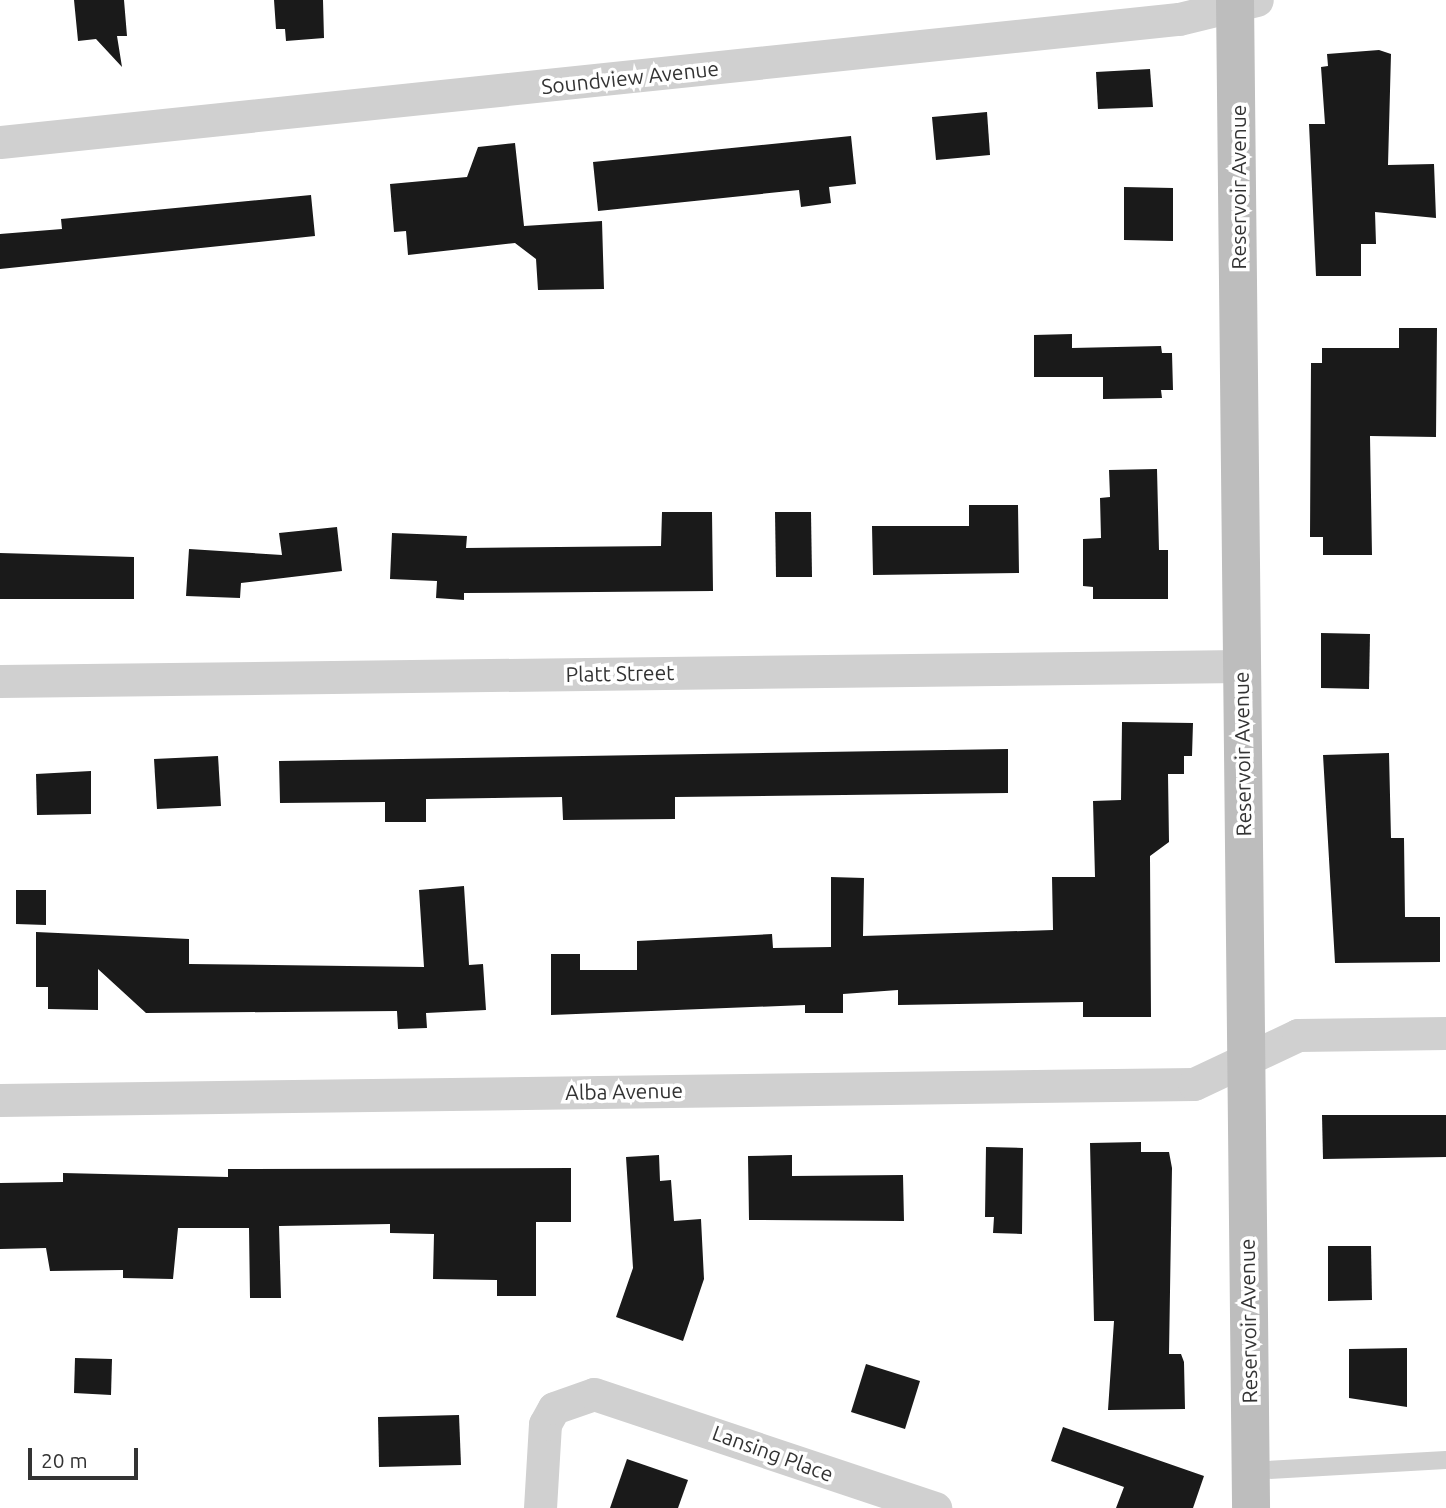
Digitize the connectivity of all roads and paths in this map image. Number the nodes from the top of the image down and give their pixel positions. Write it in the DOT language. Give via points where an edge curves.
graph roads {
  1 [pos="1243,2"];
  2 [pos="0,142"];
  3 [pos="1241,666"];
  4 [pos="0,681"];
  5 [pos="1446,1033"];
  6 [pos="1245,1064"];
  7 [pos="0,1100"];
  8 [pos="1446,1460"];
  9 [pos="1251,1471"];
  10 [pos="540,1508"];
  11 [pos="935,1508"];
  12 [pos="1251,1508"];
  1 -- 2 [label="street, Soundview Avenue" via="1179,19"];
  1 -- 3 [label="main road, Reservoir Avenue"];
  3 -- 4 [label="street, Platt Street"];
  3 -- 6 [label="main road, Reservoir Avenue"];
  5 -- 6 [label="street, Alba Avenue" via="1298,1035"];
  6 -- 7 [label="street, Alba Avenue" via="1194,1084"];
  6 -- 9 [label="main road, Reservoir Avenue"];
  8 -- 9 [label="lane"];
  9 -- 12 [label="main road, Reservoir Avenue"];
  10 -- 11 [label="street, Lansing Place" via="541,1433 554,1408 573,1398 612,1396"];
}
